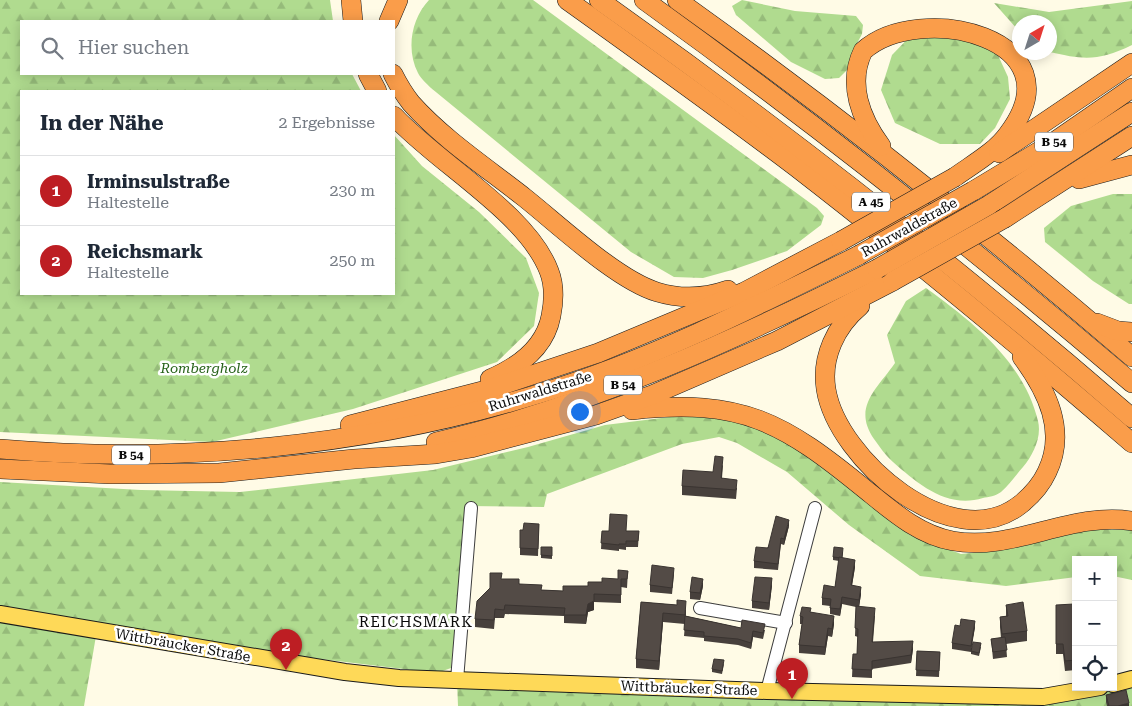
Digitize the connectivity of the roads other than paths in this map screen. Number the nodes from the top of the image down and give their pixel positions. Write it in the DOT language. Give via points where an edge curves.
graph roads {
  1 [pos="351,0"];
  2 [pos="398,0"];
  3 [pos="567,0"];
  4 [pos="599,0"];
  5 [pos="644,0"];
  6 [pos="677,0"];
  7 [pos="893,16"];
  8 [pos="353,20"];
  9 [pos="390,20"];
  10 [pos="1004,30"];
  11 [pos="1132,63"];
  12 [pos="369,75"];
  13 [pos="394,75"];
  14 [pos="1132,88"];
  15 [pos="376,90"];
  16 [pos="1132,112"];
  17 [pos="395,117"];
  18 [pos="1132,136"];
  19 [pos="1132,165"];
  20 [pos="905,172"];
  21 [pos="955,176"];
  22 [pos="1058,185"];
  23 [pos="781,271"];
  24 [pos="894,281"];
  25 [pos="1069,304"];
  26 [pos="985,318"];
  27 [pos="1132,332"];
  28 [pos="1132,357"];
  29 [pos="1132,383"];
  30 [pos="433,402"];
  31 [pos="596,415"];
  32 [pos="1132,418"];
  33 [pos="1132,443"];
  34 [pos="262,447"];
  35 [pos="0,450"];
  36 [pos="354,459"];
  37 [pos="0,469"];
  38 [pos="471,508"];
  39 [pos="816,508"];
  40 [pos="1132,521"];
  41 [pos="700,608"];
  42 [pos="0,614"];
  43 [pos="786,623"];
  44 [pos="1132,678"];
  45 [pos="456,680"];
  46 [pos="1117,683"];
  47 [pos="767,691"];
  48 [pos="1083,691"];
  49 [pos="1039,701"];
  1 -- 8 [label="highway"];
  2 -- 9 [label="highway"];
  3 -- 26 [label="highway" via="795,167"];
  4 -- 32 [label="highway, A 45" via="844,181"];
  5 -- 29 [label="highway, A 45" via="901,192"];
  6 -- 20 [label="highway"];
  7 -- 20 [label="highway" via="877,29 862,54 856,91 859,108 875,138"];
  10 -- 21 [label="highway" via="1017,47 1025,73 1026,87 1020,112 1011,130 997,146"];
  11 -- 21 [label="highway" via="1001,152"];
  12 -- 15 [label="highway"];
  13 -- 23 [label="highway" via="412,103 454,141 637,284 670,295 697,296 719,293"];
  14 -- 34 [label="highway, Ruhrwaldstraße / B 54, bridge" via="1050,144 860,255 681,340 538,394 406,427 306,444"];
  16 -- 36 [label="highway, B 54, bridge" via="989,205 877,269 726,342 546,412 459,437"];
  17 -- 30 [label="highway" via="527,236 544,259 554,289 545,335 526,359 492,378"];
  18 -- 22 [label="highway"];
  19 -- 22 [label="highway"];
  20 -- 25 [label="highway"];
  21 -- 23 [label="highway, bridge"];
  22 -- 24 [label="highway, bridge"];
  23 -- 30 [label="highway" via="736,296 598,353 490,389"];
  24 -- 26 [label="highway" via="855,310 834,336 827,355 826,390 840,426 877,472 899,492 948,518 975,521 997,517 1016,508 1044,480 1055,449 1056,432 1045,393 1023,358"];
  24 -- 31 [label="highway" via="724,365"];
  25 -- 27 [label="highway" via="1105,326"];
  25 -- 28 [label="highway"];
  26 -- 33 [label="highway"];
  30 -- 34 [label="highway"];
  31 -- 36 [label="highway" via="547,430 449,452"];
  31 -- 40 [label="highway" via="685,406 721,408 750,415 771,423 811,447 911,524 953,541 993,540 1070,522"];
  34 -- 35 [label="highway, Ruhrwaldstraße / B 54" via="183,454 119,455"];
  36 -- 37 [label="highway, B 54" via="246,471 179,474"];
  38 -- 45 [label="street"];
  39 -- 43 [label="street"];
  41 -- 43 [label="street"];
  42 -- 45 [label="main road, Wittbräucker Straße" via="345,672"];
  43 -- 47 [label="street"];
  44 -- 46 [label="main road"];
  45 -- 47 [label="main road, Wittbräucker Straße"];
  47 -- 49 [label="main road, Wittbräucker Straße"];
  48 -- 49 [label="main road, Wittbräucker Straße"];
}
